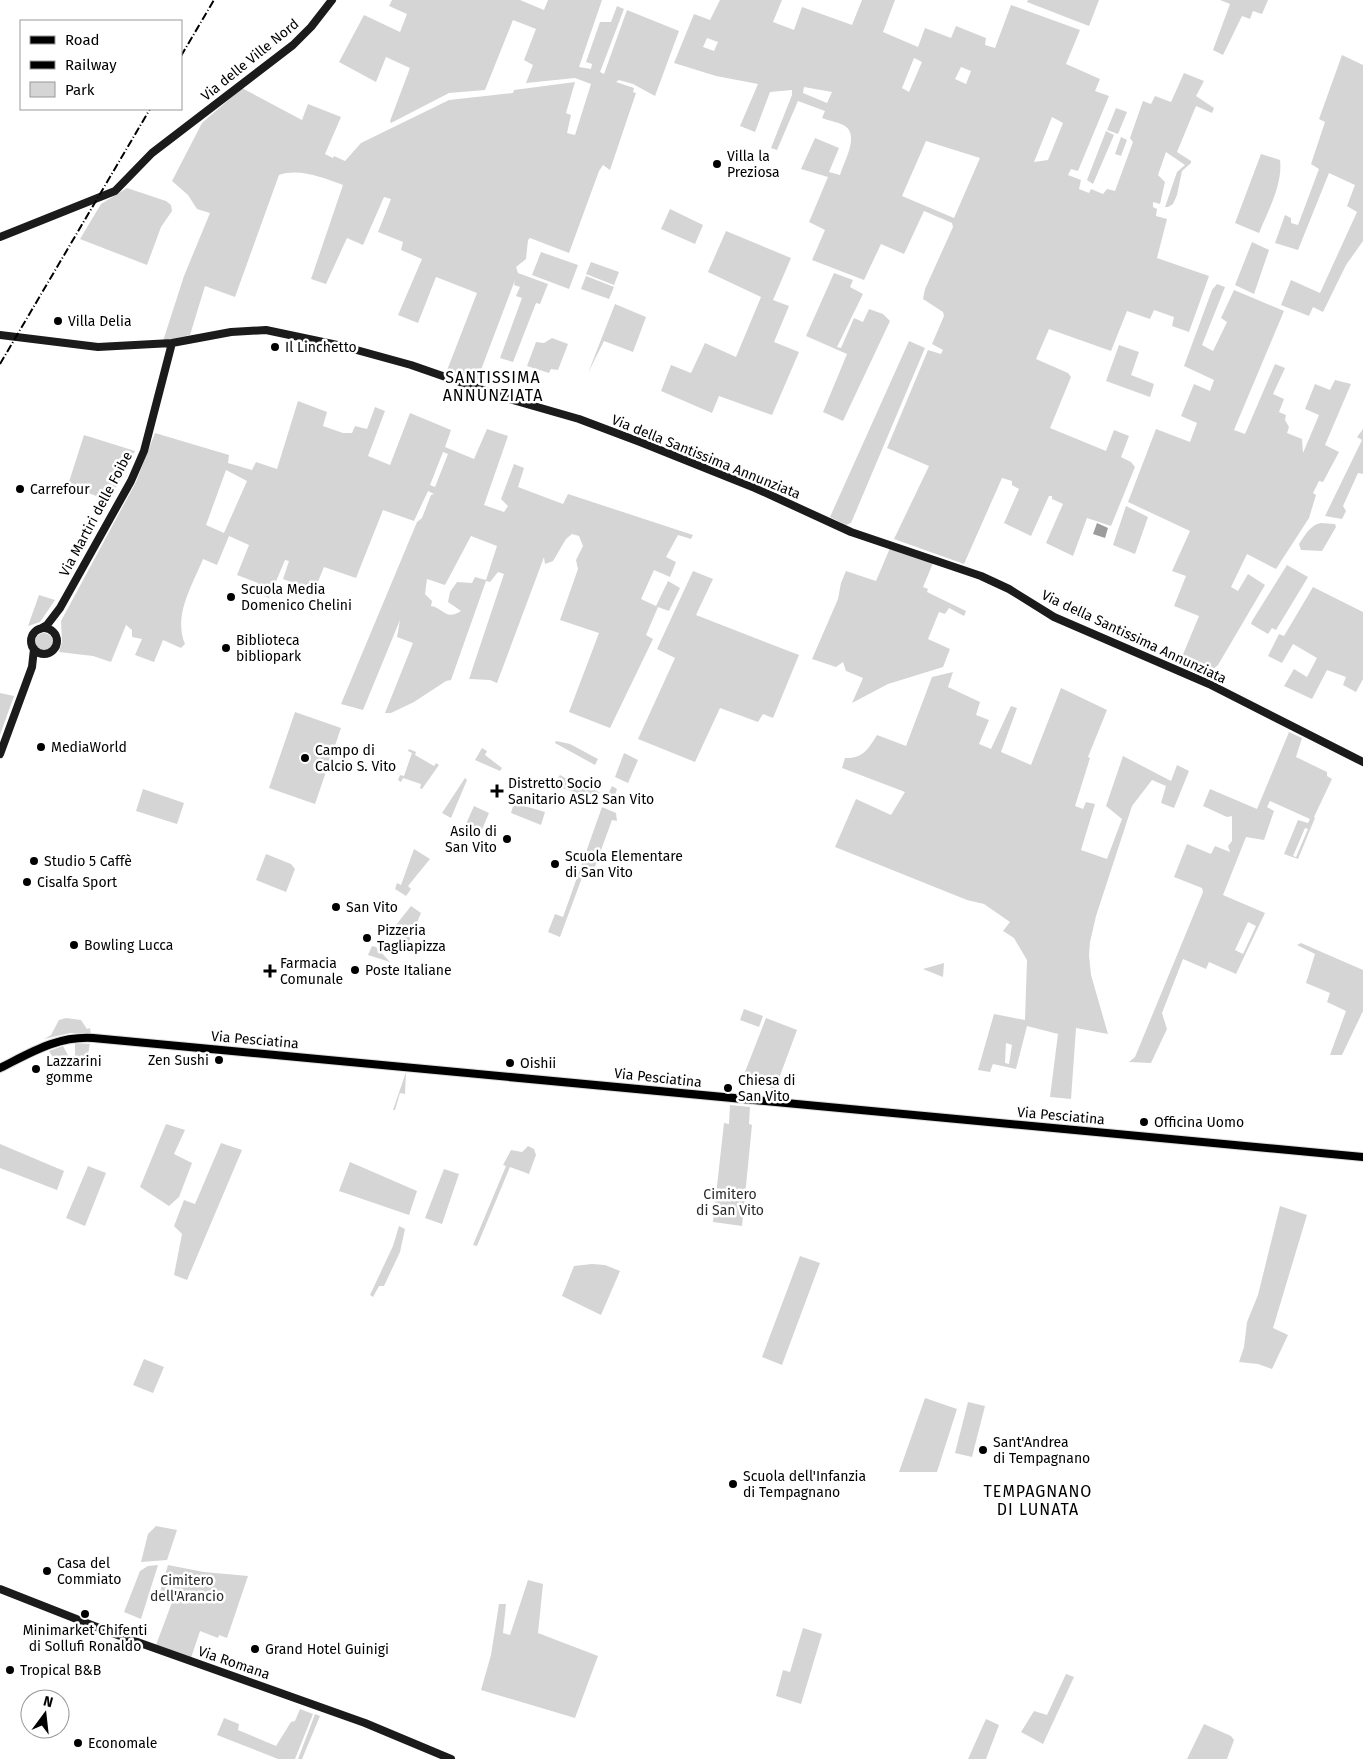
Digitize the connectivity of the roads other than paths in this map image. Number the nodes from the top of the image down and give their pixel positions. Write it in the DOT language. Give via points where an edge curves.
graph roads {
  1 [pos="332,0"];
  2 [pos="0,237"];
  3 [pos="0,335"];
  4 [pos="172,343"];
  5 [pos="60,608"];
  6 [pos="40,629"];
  7 [pos="56,637"];
  8 [pos="34,649"];
  9 [pos="45,654"];
  10 [pos="32,667"];
  11 [pos="0,754"];
  12 [pos="1363,762"];
  13 [pos="0,1068"];
  14 [pos="1363,1157"];
  15 [pos="3,1592"];
  16 [pos="451,1759"];
  1 -- 2 [label="street, Via delle Ville Nord" via="293,45 152,153 115,191"];
  3 -- 4 [label="street, Via della Santissima Annunziata" via="98,347"];
  4 -- 5 [label="street, Via Martiri delle Foibe" via="144,451 131,481"];
  4 -- 12 [label="street, Via della Santissima Annunziata" via="231,332 266,330 411,365 579,419 699,464 851,532 1000,584 1054,617 1209,684"];
  5 -- 6 [label="street, Via Martiri delle Foibe"];
  5 -- 7 [label="street, Via Martiri delle Foibe" via="55,623"];
  6 -- 7 [label="street" via="50,630"];
  6 -- 8 [label="street" via="32,638"];
  7 -- 9 [label="street" via="55,648"];
  8 -- 9 [label="street"];
  8 -- 10 [label="street"];
  9 -- 10 [label="street"];
  10 -- 11 [label="street"];
  13 -- 14 [label="main road, Via Pesciatina" via="64,1039 93,1038"];
  15 -- 16 [label="street, Via Romana" via="365,1723"];
}
